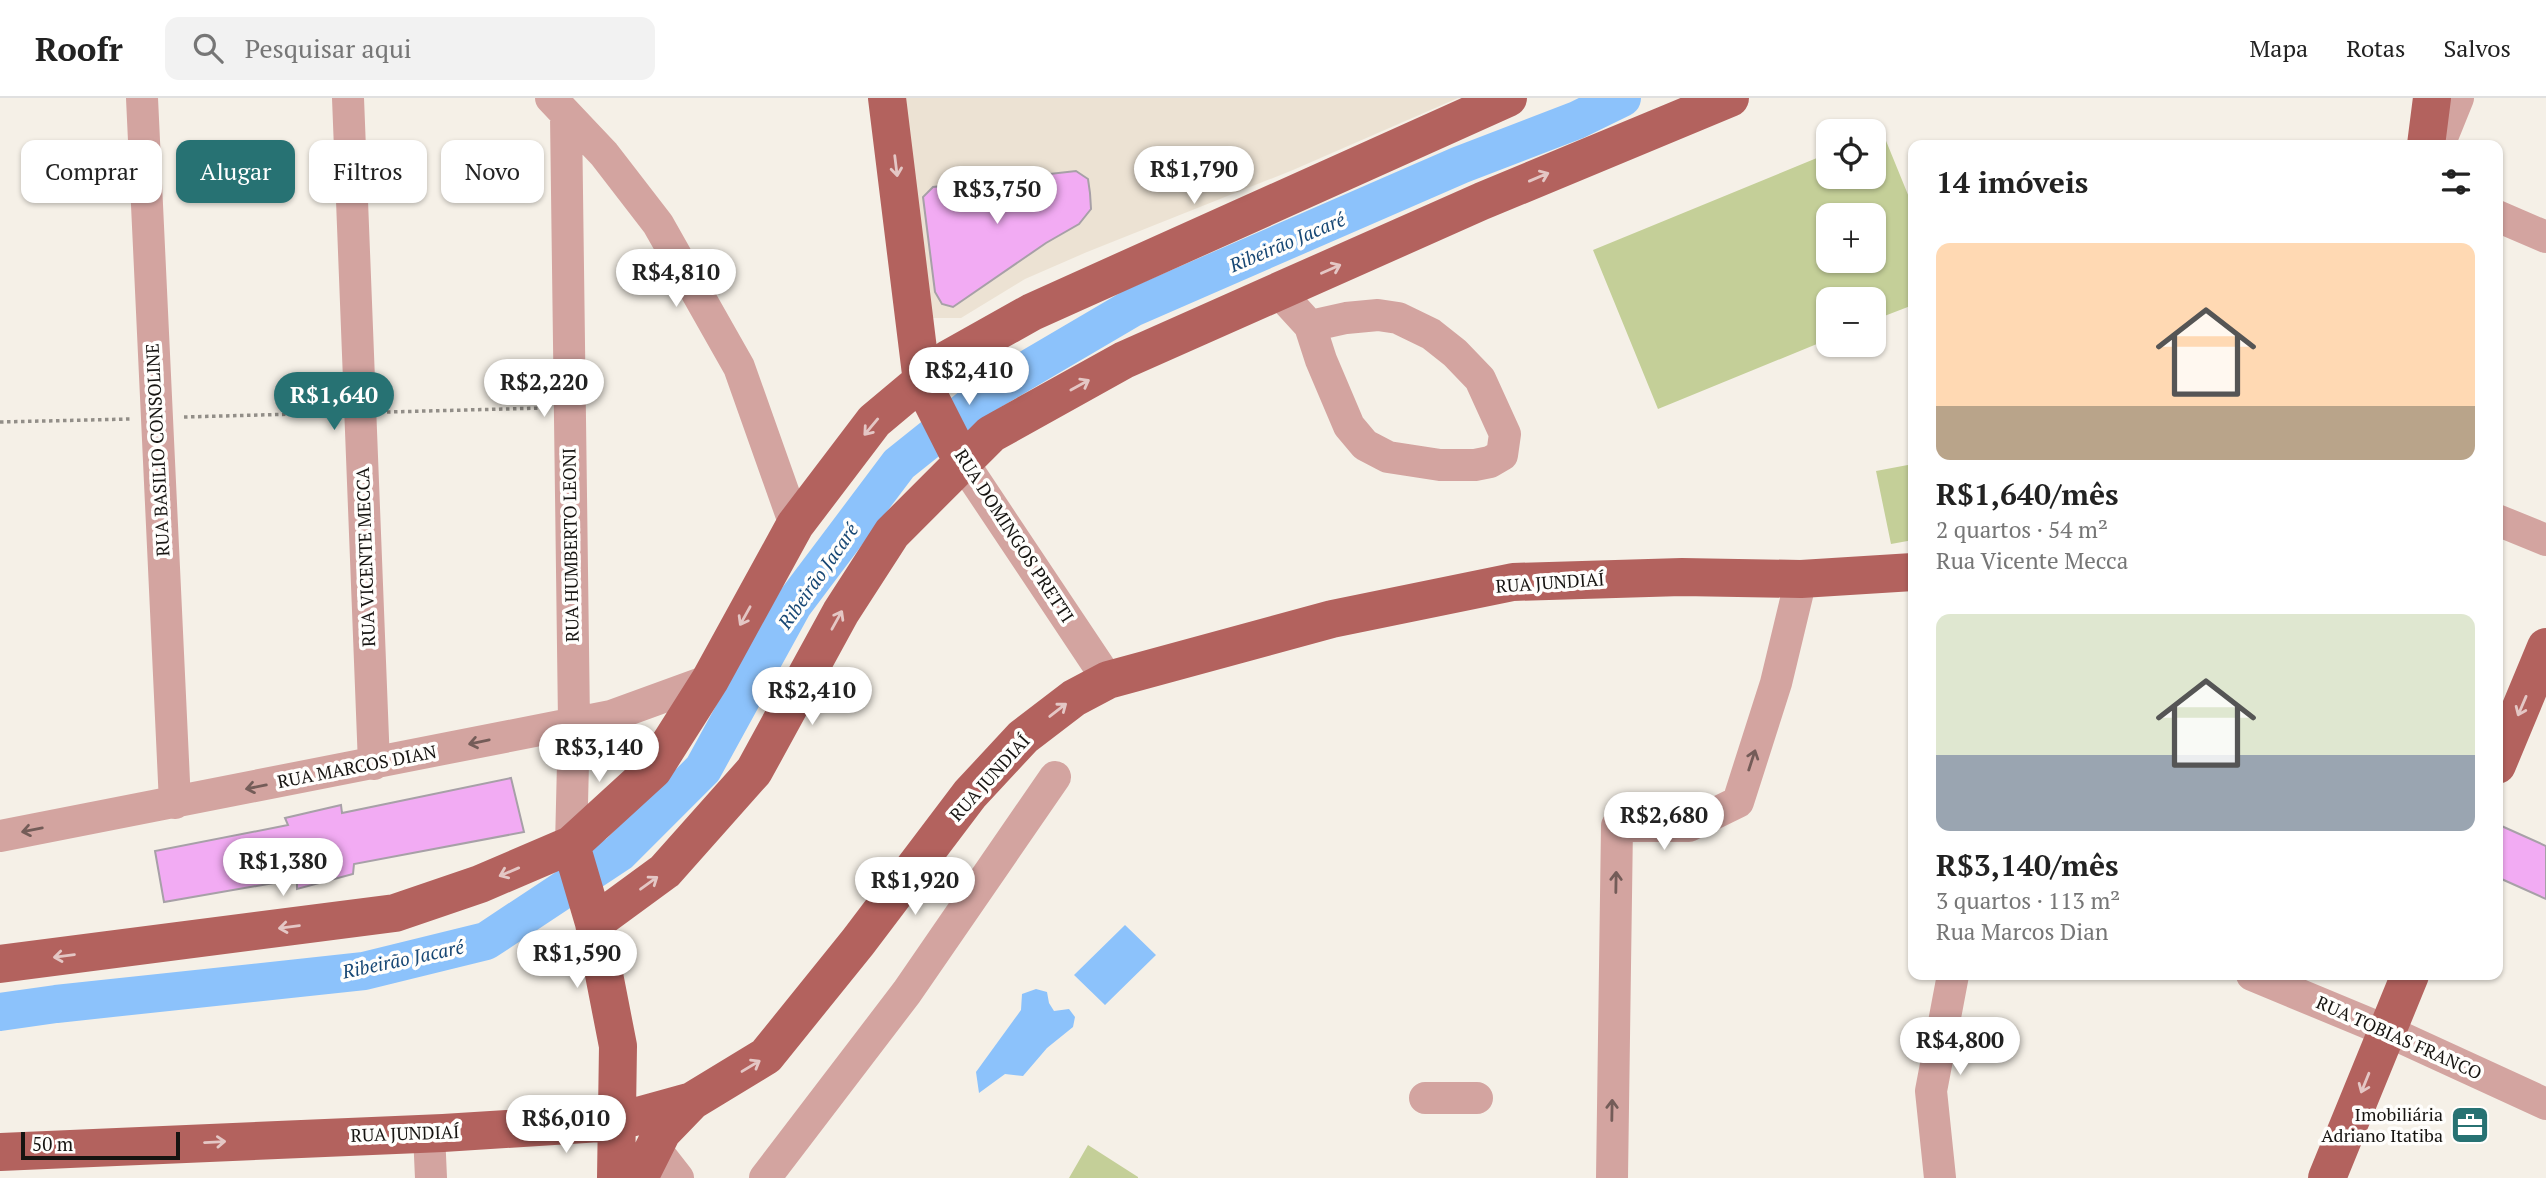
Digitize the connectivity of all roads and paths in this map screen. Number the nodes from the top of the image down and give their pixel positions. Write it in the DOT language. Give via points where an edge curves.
graph roads {
  1 [pos="142,98"];
  2 [pos="348,98"];
  3 [pos="887,98"];
  4 [pos="1508,98"];
  5 [pos="1730,98"];
  6 [pos="2432,98"];
  7 [pos="2458,98"];
  8 [pos="558,107"];
  9 [pos="2427,140"];
  10 [pos="2441,140"];
  11 [pos="2503,219"];
  12 [pos="2546,237"];
  13 [pos="1279,292"];
  14 [pos="1310,326"];
  15 [pos="925,387"];
  16 [pos="570,407"];
  17 [pos="360,413"];
  18 [pos="157,418"];
  19 [pos="0,422"];
  20 [pos="959,455"];
  21 [pos="2503,522"];
  22 [pos="795,525"];
  23 [pos="2546,540"];
  24 [pos="1908,572"];
  25 [pos="1801,579"];
  26 [pos="2546,647"];
  27 [pos="710,680"];
  28 [pos="1108,680"];
  29 [pos="574,722"];
  30 [pos="2503,751"];
  31 [pos="374,764"];
  32 [pos="1055,777"];
  33 [pos="175,803"];
  34 [pos="0,836"];
  35 [pos="575,854"];
  36 [pos="592,916"];
  37 [pos="0,964"];
  38 [pos="1952,980"];
  39 [pos="2264,980"];
  40 [pos="2408,980"];
  41 [pos="2387,1031"];
  42 [pos="618,1046"];
  43 [pos="1425,1098"];
  44 [pos="1477,1098"];
  45 [pos="692,1101"];
  46 [pos="2546,1104"];
  47 [pos="617,1122"];
  48 [pos="429,1133"];
  49 [pos="0,1152"];
  50 [pos="646,1162"];
  51 [pos="431,1178"];
  52 [pos="616,1178"];
  53 [pos="678,1178"];
  54 [pos="765,1178"];
  55 [pos="1612,1178"];
  56 [pos="1940,1178"];
  57 [pos="2327,1178"];
  1 -- 18 [label="street, RUA BASILIO CONSOLINE"];
  2 -- 17 [label="street, RUA VICENTE MECCA"];
  3 -- 15 [label="main road, RUA DOMINGOS PRETTI, one-way"];
  4 -- 15 [label="main road" via="1032,312 948,359"];
  13 -- 5 [label="main road, one-way"];
  6 -- 9 [label="main road"];
  7 -- 10 [label="street"];
  8 -- 16 [label="street, RUA HUMBERTO LEONI"];
  8 -- 22 [label="street" via="604,154 657,224 732,355"];
  11 -- 12 [label="street"];
  13 -- 14 [label="street"];
  20 -- 13 [label="main road, one-way" via="1124,360"];
  14 -- 14 [label="street" via="1349,426 1364,445 1388,457 1440,465 1475,465 1502,455 1505,434 1480,379 1431,334 1398,318 1378,315"];
  15 -- 20 [label="main road, RUA DOMINGOS PRETTI"];
  15 -- 22 [label="main road, one-way" via="874,421"];
  16 -- 17 [label="path"];
  16 -- 29 [label="street, RUA HUMBERTO LEONI"];
  17 -- 18 [label="path"];
  17 -- 31 [label="street, RUA VICENTE MECCA"];
  18 -- 19 [label="path"];
  18 -- 33 [label="street, RUA BASILIO CONSOLINE"];
  20 -- 28 [label="street, RUA DOMINGOS PRETTI"];
  36 -- 20 [label="main road, one-way" via="665,871 754,771 841,612 892,533"];
  21 -- 23 [label="street"];
  22 -- 27 [label="main road, one-way"];
  24 -- 25 [label="main road, RUA JUNDIAÍ"];
  25 -- 28 [label="main road, RUA JUNDIAÍ" via="1513,582 1332,619"];
  55 -- 25 [label="street, one-way" via="1618,826 1689,826 1738,802 1776,683"];
  26 -- 30 [label="main road, one-way"];
  27 -- 29 [label="street, RUA MARCOS DIAN" via="611,716"];
  27 -- 35 [label="main road" via="653,770"];
  45 -- 28 [label="main road, RUA JUNDIAÍ, one-way" via="766,1056 970,794 1023,737 1074,698"];
  29 -- 31 [label="street, RUA MARCOS DIAN, one-way"];
  29 -- 35 [label="street, RUA HUMBERTO LEONI"];
  31 -- 33 [label="street, RUA MARCOS DIAN, one-way"];
  32 -- 54 [label="street" via="907,992"];
  33 -- 34 [label="street, RUA MARCOS DIAN, one-way"];
  35 -- 36 [label="main road"];
  35 -- 37 [label="main road, one-way" via="396,913"];
  36 -- 42 [label="main road"];
  38 -- 56 [label="street" via="1931,1091"];
  39 -- 41 [label="street, RUA TOBIAS FRANCO"];
  40 -- 41 [label="main road"];
  41 -- 46 [label="street, RUA TOBIAS FRANCO"];
  41 -- 57 [label="main road, one-way"];
  42 -- 45 [label="main road" via="637,1081 648,1090 663,1098"];
  42 -- 47 [label="main road"];
  43 -- 44 [label="street"];
  45 -- 47 [label="main road, RUA JUNDIAÍ"];
  45 -- 50 [label="main road" via="662,1132"];
  47 -- 48 [label="main road, RUA JUNDIAÍ"];
  47 -- 52 [label="main road"];
  49 -- 48 [label="main road, RUA JUNDIAÍ, one-way"];
  48 -- 51 [label="street"];
  50 -- 53 [label="street"];
}
